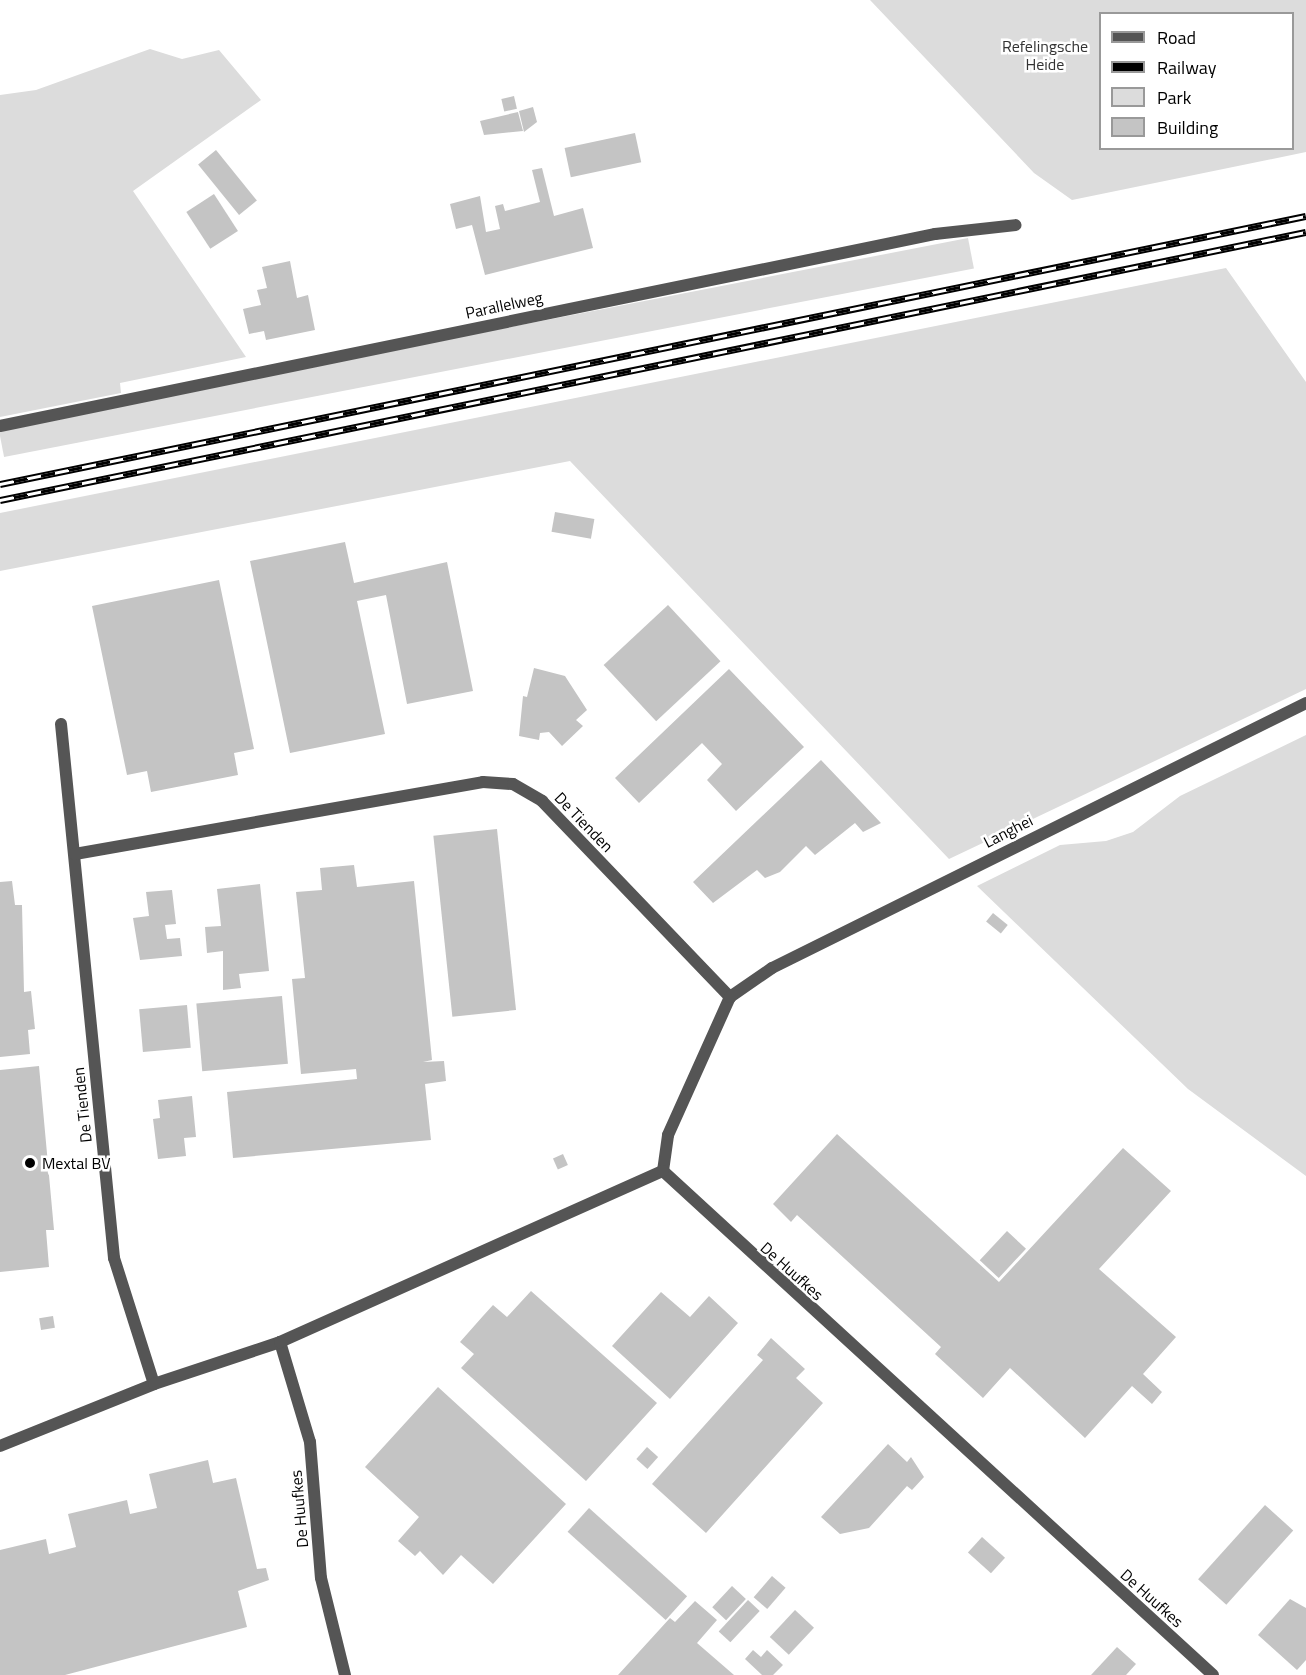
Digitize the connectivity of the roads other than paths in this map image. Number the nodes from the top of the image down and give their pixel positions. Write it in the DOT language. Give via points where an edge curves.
graph roads {
  1 [pos="1016,225"];
  2 [pos="0,426"];
  3 [pos="1306,703"];
  4 [pos="61,723"];
  5 [pos="75,854"];
  6 [pos="730,998"];
  7 [pos="663,1171"];
  8 [pos="280,1342"];
  9 [pos="154,1384"];
  10 [pos="6,1439"];
  11 [pos="0,1446"];
  12 [pos="345,1675"];
  13 [pos="1213,1675"];
  1 -- 2 [label="street, Parallelweg" via="935,234"];
  3 -- 6 [label="street, Langhei" via="772,968"];
  4 -- 5 [label="street, De Tienden"];
  5 -- 6 [label="street, De Tienden" via="483,782 513,784 542,801"];
  5 -- 9 [label="street, De Tienden" via="114,1258"];
  6 -- 7 [label="street" via="668,1135"];
  7 -- 8 [label="street"];
  7 -- 13 [label="street, De Huufkes"];
  8 -- 9 [label="street"];
  8 -- 12 [label="street, De Huufkes" via="310,1442 321,1578"];
  9 -- 10 [label="street"];
  10 -- 11 [label="street"];
}
